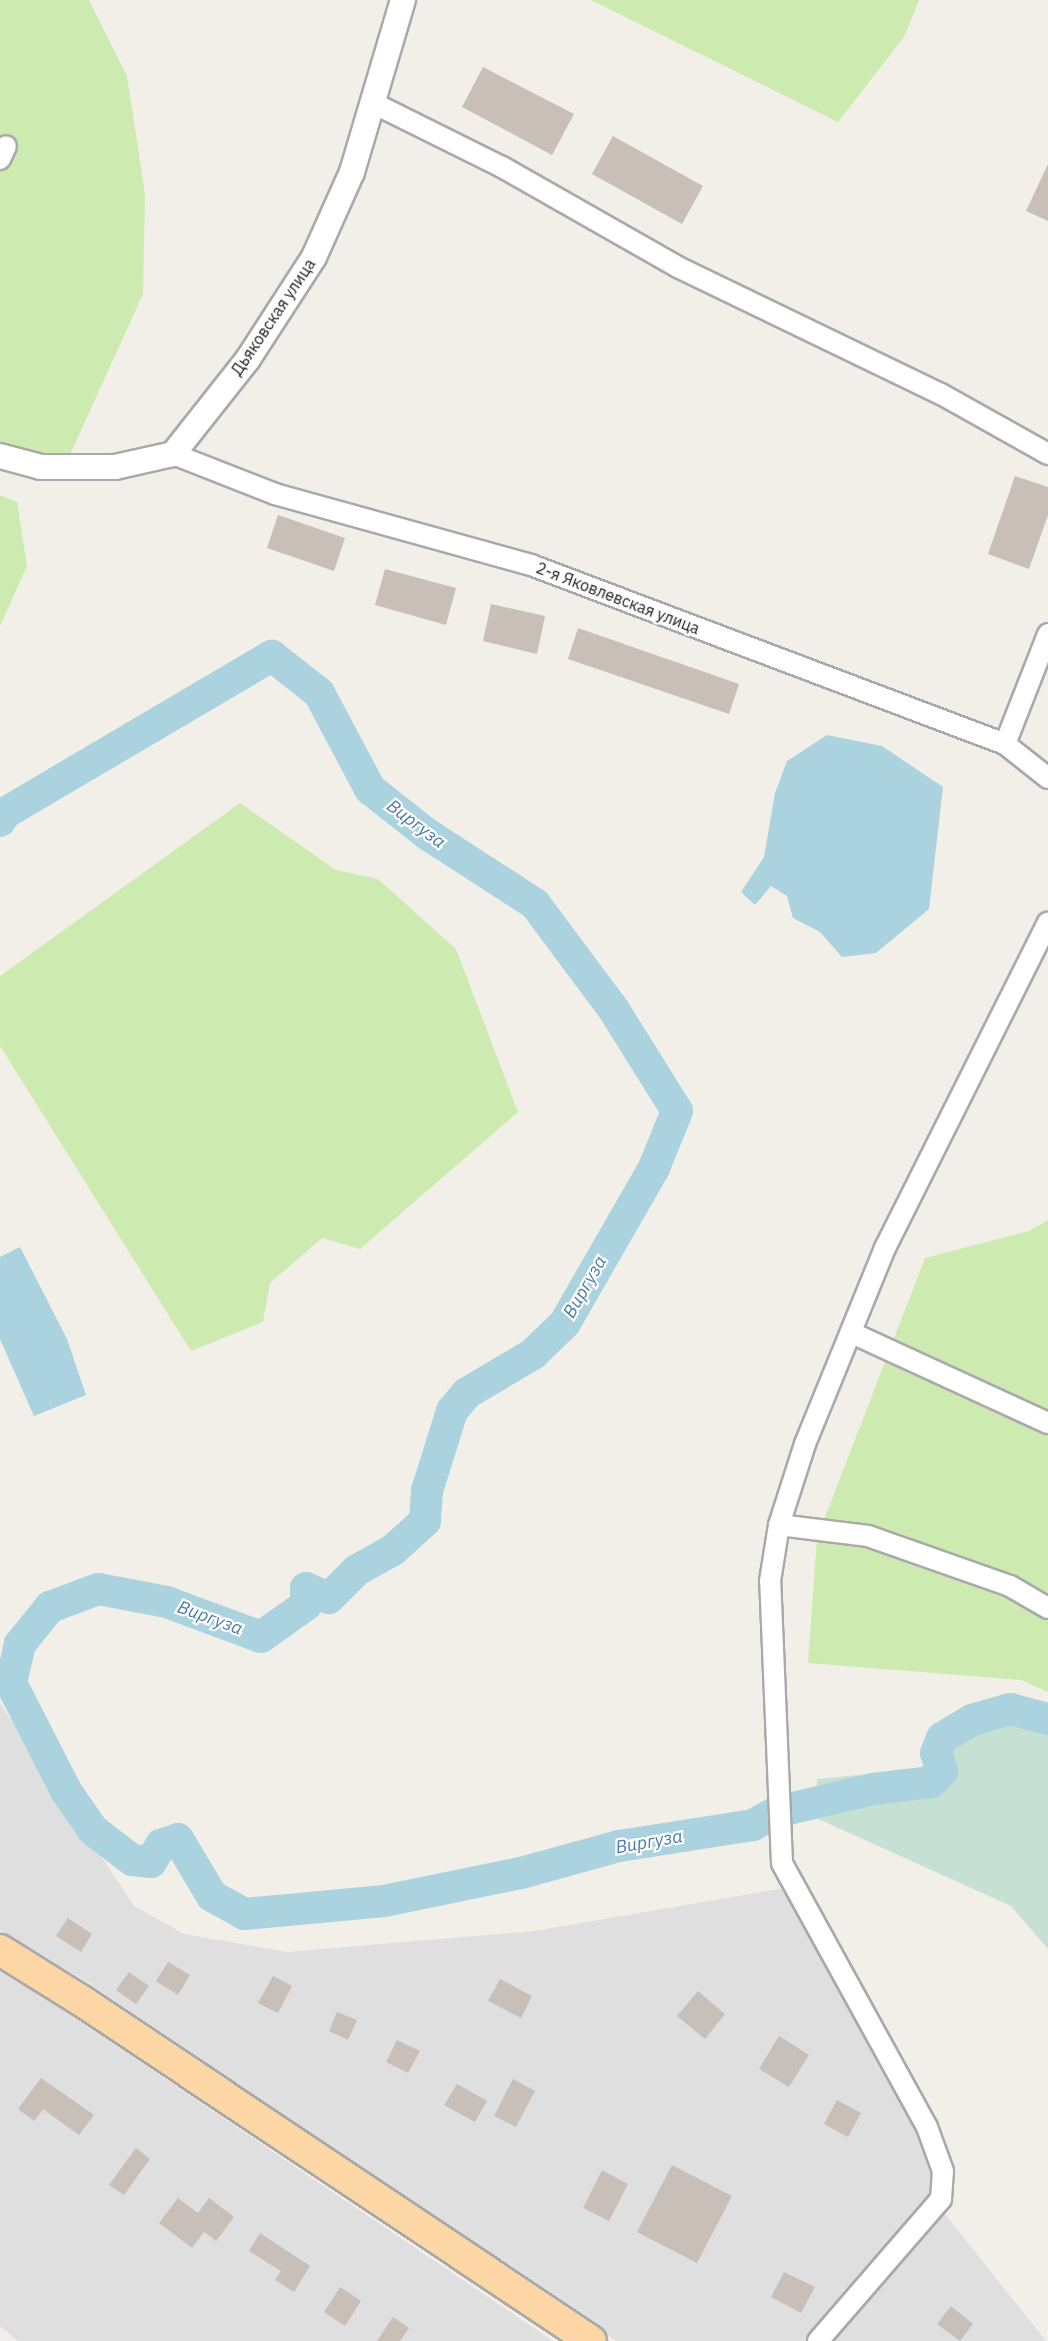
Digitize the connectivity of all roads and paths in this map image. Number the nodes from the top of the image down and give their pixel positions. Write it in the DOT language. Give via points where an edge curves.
graph roads {
  1 [pos="403,0"];
  2 [pos="371,102"];
  3 [pos="173,454"];
  4 [pos="1048,454"];
  5 [pos="0,456"];
  6 [pos="1048,634"];
  7 [pos="1005,744"];
  8 [pos="1048,778"];
  9 [pos="1048,923"];
  10 [pos="852,1333"];
  11 [pos="1048,1423"];
  12 [pos="779,1525"];
  13 [pos="1048,1608"];
  14 [pos="0,1950"];
  15 [pos="591,2341"];
  16 [pos="818,2341"];
  1 -- 2 [label="street, Дьяковская улица"];
  2 -- 3 [label="street, Дьяковская улица" via="352,172 314,257 248,359"];
  2 -- 4 [label="street" via="502,167 678,267 941,394"];
  3 -- 5 [label="street" via="115,467 41,467"];
  3 -- 7 [label="street, 2-я Яковлевская улица" via="275,494 531,565"];
  6 -- 7 [label="street"];
  7 -- 8 [label="street, 2-я Яковлевская улица"];
  9 -- 10 [label="street" via="885,1248"];
  10 -- 11 [label="street"];
  10 -- 12 [label="street" via="805,1443"];
  12 -- 13 [label="street" via="868,1536 1010,1586"];
  12 -- 16 [label="street" via="770,1581 782,1863 927,2127 943,2172 941,2199"];
  14 -- 15 [label="main road"];
}
